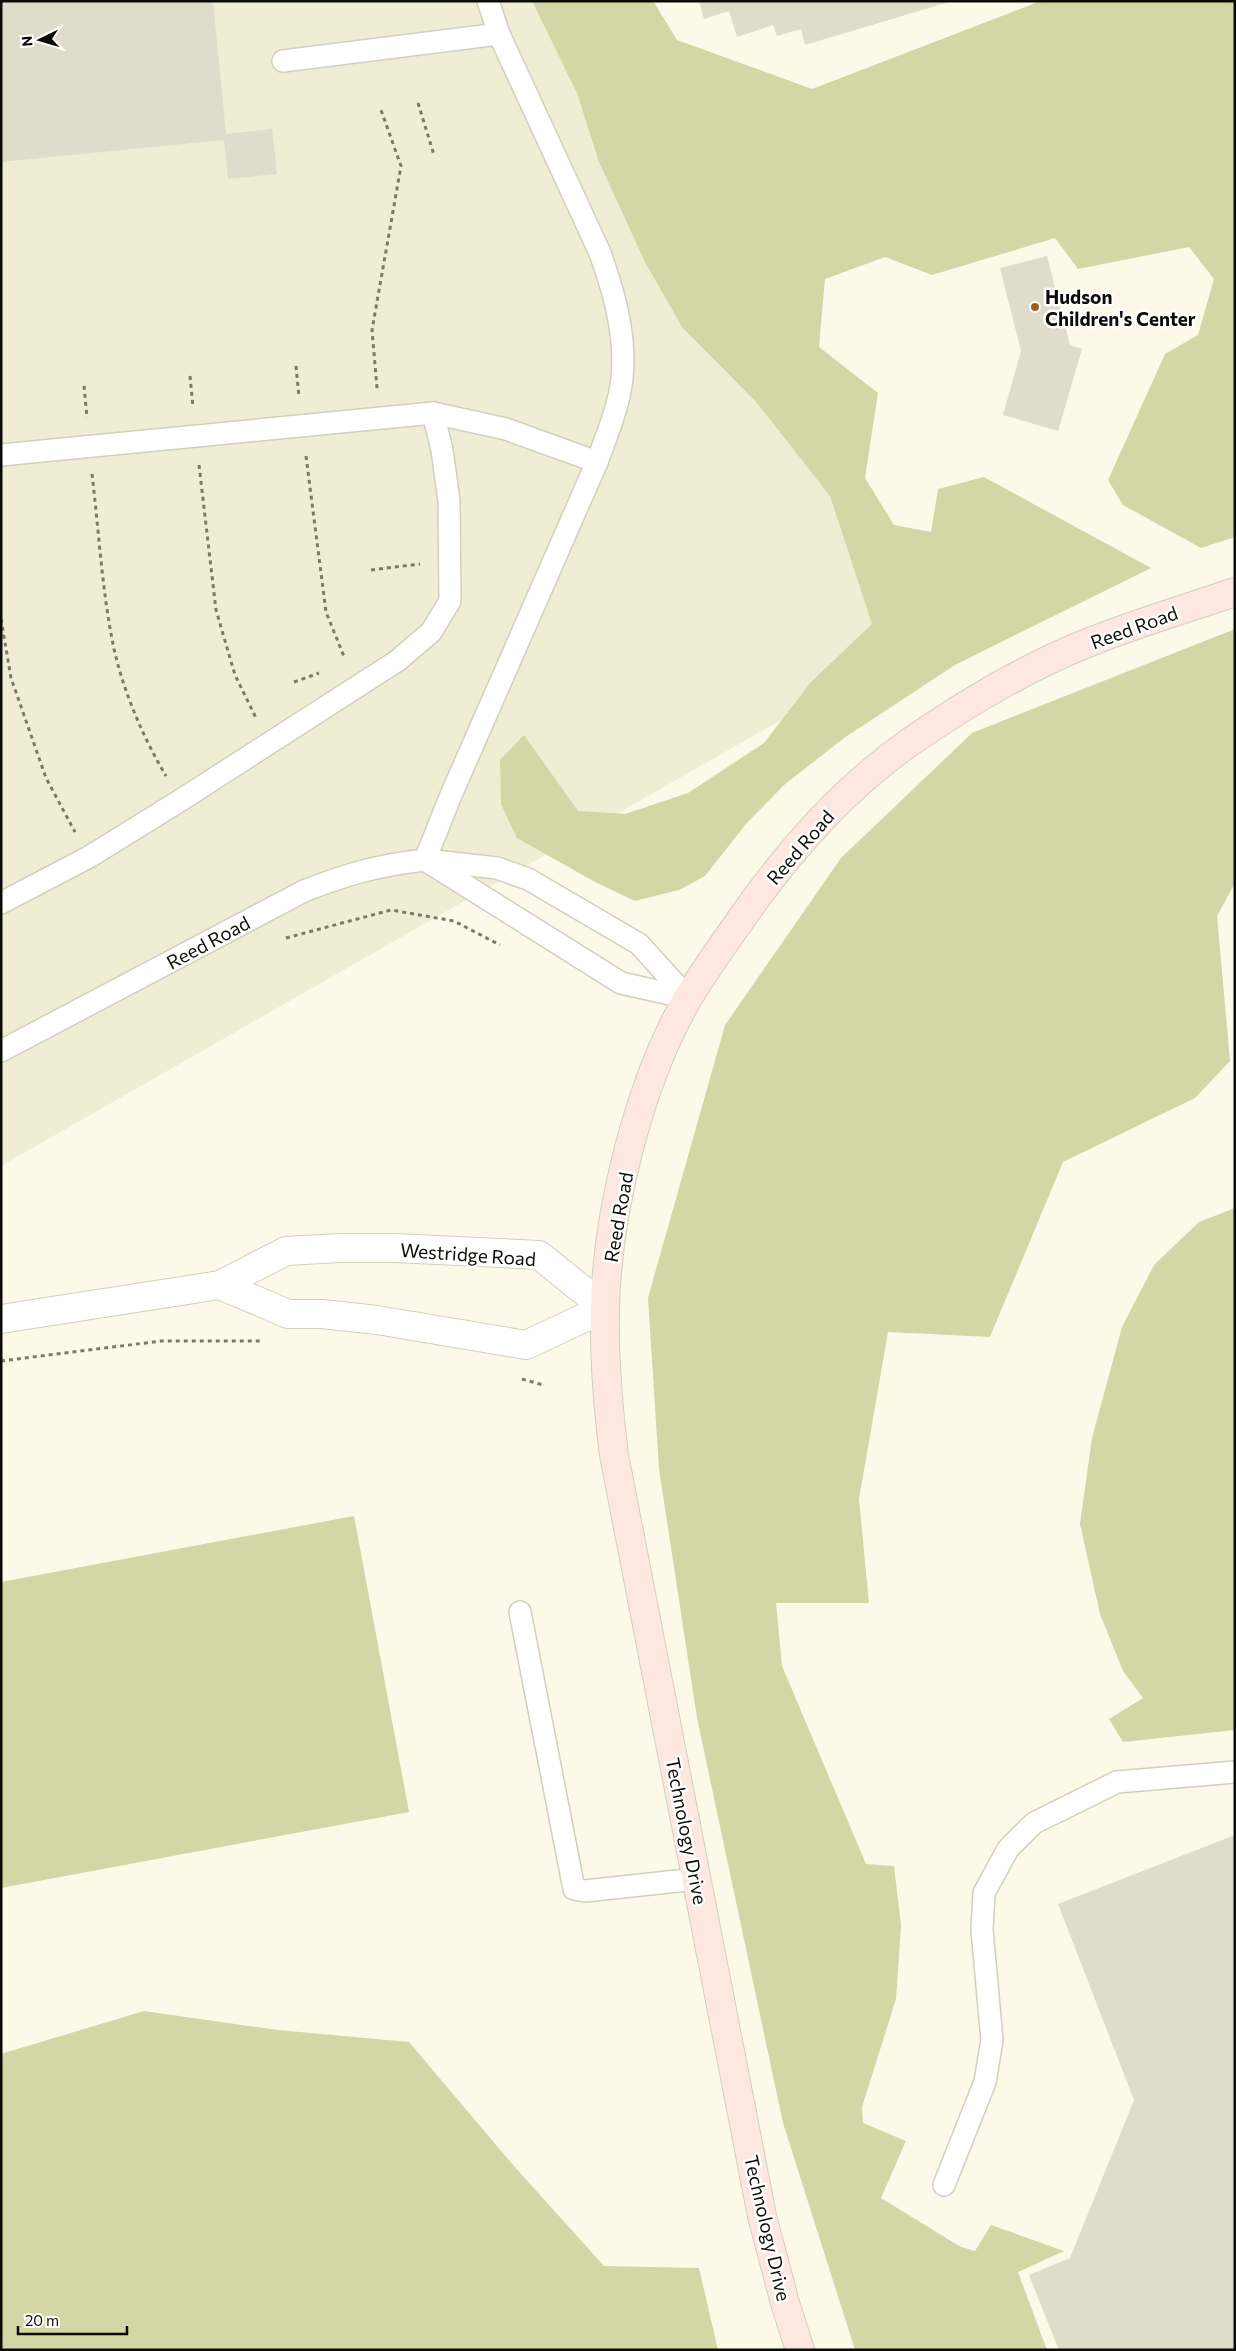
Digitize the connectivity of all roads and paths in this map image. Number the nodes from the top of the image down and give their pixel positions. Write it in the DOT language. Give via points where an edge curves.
graph roads {
  1 [pos="488,1"];
  2 [pos="499,34"];
  3 [pos="283,61"];
  4 [pos="418,103"];
  5 [pos="381,110"];
  6 [pos="434,155"];
  7 [pos="296,366"];
  8 [pos="190,376"];
  9 [pos="84,386"];
  10 [pos="378,395"];
  11 [pos="433,413"];
  12 [pos="302,424"];
  13 [pos="196,435"];
  14 [pos="90,445"];
  15 [pos="1,455"];
  16 [pos="597,462"];
  17 [pos="430,563"];
  18 [pos="371,570"];
  19 [pos="1235,592"];
  20 [pos="1,619"];
  21 [pos="359,685"];
  22 [pos="270,742"];
  23 [pos="181,800"];
  24 [pos="89,857"];
  25 [pos="425,860"];
  26 [pos="1,903"];
  27 [pos="286,938"];
  28 [pos="505,948"];
  29 [pos="688,998"];
  30 [pos="1,1051"];
  31 [pos="220,1285"];
  32 [pos="605,1308"];
  33 [pos="1,1319"];
  34 [pos="267,1341"];
  35 [pos="1,1361"];
  36 [pos="516,1377"];
  37 [pos="543,1385"];
  38 [pos="520,1612"];
  39 [pos="1235,1772"];
  40 [pos="696,1879"];
  41 [pos="944,2185"];
  42 [pos="800,2350"];
  1 -- 2 [label="lane"];
  2 -- 3 [label="lane"];
  2 -- 16 [label="lane" via="600,253 620,320 620,394"];
  4 -- 6 [label="path"];
  5 -- 10 [label="path" via="401,166 372,330"];
  7 -- 12 [label="path"];
  8 -- 13 [label="path"];
  9 -- 14 [label="path"];
  11 -- 12 [label="lane"];
  11 -- 16 [label="lane" via="506,429"];
  11 -- 21 [label="lane" via="449,501 450,601 431,632 397,661"];
  12 -- 13 [label="lane"];
  12 -- 21 [label="path" via="326,612 340,650"];
  13 -- 14 [label="lane"];
  13 -- 22 [label="path" via="216,610 235,675"];
  14 -- 15 [label="lane"];
  14 -- 23 [label="path" via="114,649 130,701 152,754"];
  16 -- 25 [label="lane"];
  17 -- 18 [label="path"];
  19 -- 29 [label="street, Reed Road" via="1130,627 1035,666 908,744 867,776 802,841 758,896"];
  20 -- 24 [label="path" via="11,678 46,778"];
  21 -- 22 [label="lane"];
  22 -- 23 [label="lane"];
  23 -- 24 [label="lane"];
  24 -- 26 [label="lane"];
  25 -- 29 [label="lane" via="621,983"];
  25 -- 29 [label="lane, Reed Road" via="496,868 528,879 639,944"];
  25 -- 30 [label="lane, Reed Road" via="388,864 348,874 304,891"];
  27 -- 28 [label="path" via="391,910 454,921"];
  29 -- 32 [label="street, Reed Road" via="663,1049 632,1140 610,1250"];
  31 -- 32 [label="street" via="288,1314 377,1320 526,1345"];
  31 -- 32 [label="street, Westridge Road" via="286,1251 395,1248 539,1255"];
  31 -- 33 [label="street, Westridge Road"];
  32 -- 40 [label="street, Technology Drive" via="608,1406 614,1455"];
  34 -- 35 [label="path" via="161,1341"];
  36 -- 37 [label="path"];
  38 -- 40 [label="lane" via="574,1889 585,1891"];
  39 -- 41 [label="lane" via="1117,1782 1034,1823 1008,1849 984,1892 982,1930 992,2040 985,2082"];
  40 -- 42 [label="street, Technology Drive" via="762,2216"];
}
